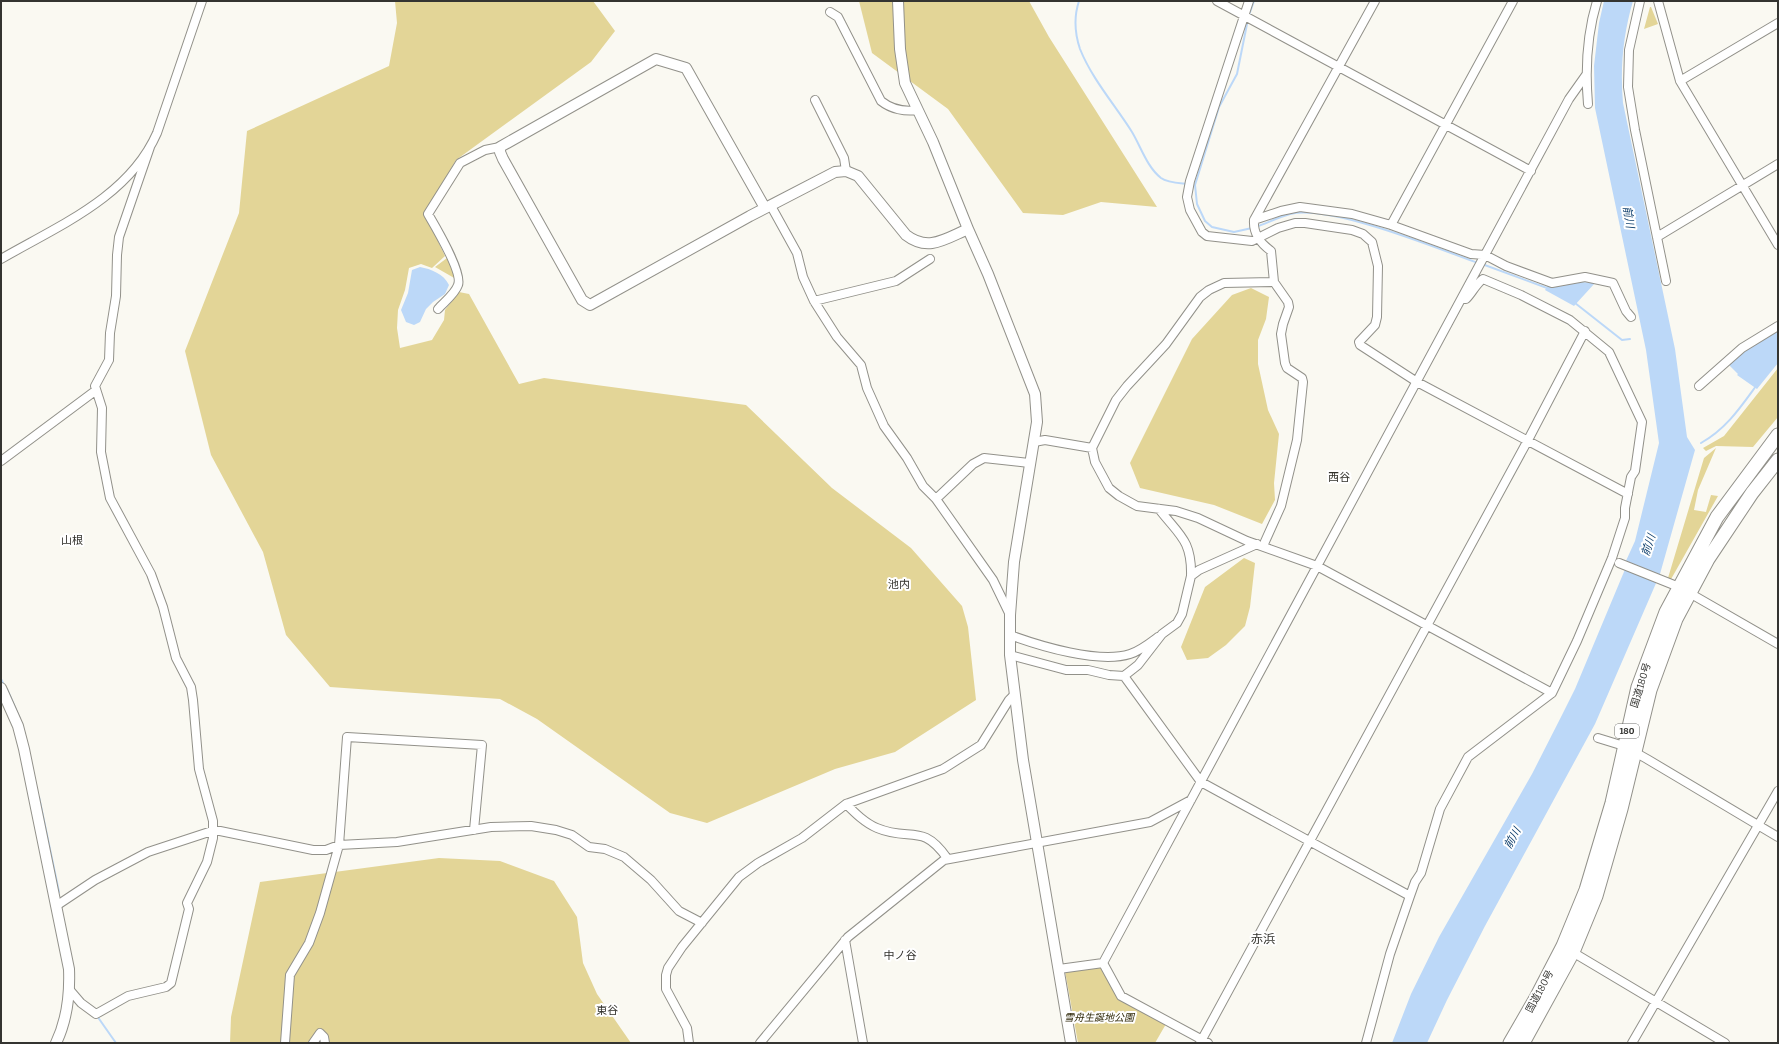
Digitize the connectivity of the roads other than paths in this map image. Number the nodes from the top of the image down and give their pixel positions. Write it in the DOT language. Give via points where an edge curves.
graph roads {
  1 [pos="202,1"];
  2 [pos="898,1"];
  3 [pos="1217,1"];
  4 [pos="1249,1"];
  5 [pos="1375,1"];
  6 [pos="1513,1"];
  7 [pos="1597,1"];
  8 [pos="1640,1"];
  9 [pos="1658,1"];
  10 [pos="830,12"];
  11 [pos="1247,17"];
  12 [pos="1778,23"];
  13 [pos="1339,67"];
  14 [pos="1586,75"];
  15 [pos="1680,81"];
  16 [pos="815,100"];
  17 [pos="1588,104"];
  18 [pos="918,110"];
  19 [pos="1444,125"];
  20 [pos="150,147"];
  21 [pos="500,147"];
  22 [pos="1778,164"];
  23 [pos="846,171"];
  24 [pos="1531,171"];
  25 [pos="1743,185"];
  26 [pos="768,207"];
  27 [pos="1391,225"];
  28 [pos="968,228"];
  29 [pos="1255,229"];
  30 [pos="1657,237"];
  31 [pos="1778,245"];
  32 [pos="1,259"];
  33 [pos="930,259"];
  34 [pos="1482,261"];
  35 [pos="1666,281"];
  36 [pos="1274,282"];
  37 [pos="1462,299"];
  38 [pos="814,301"];
  39 [pos="438,309"];
  40 [pos="1631,317"];
  41 [pos="1778,326"];
  42 [pos="1585,331"];
  43 [pos="1417,382"];
  44 [pos="1699,386"];
  45 [pos="95,391"];
  46 [pos="1778,435"];
  47 [pos="1528,440"];
  48 [pos="1034,442"];
  49 [pos="1092,448"];
  50 [pos="1778,460"];
  51 [pos="1,461"];
  52 [pos="1029,463"];
  53 [pos="1628,494"];
  54 [pos="936,499"];
  55 [pos="1160,509"];
  56 [pos="1260,545"];
  57 [pos="1621,563"];
  58 [pos="1317,566"];
  59 [pos="1191,576"];
  60 [pos="1684,590"];
  61 [pos="1010,616"];
  62 [pos="1427,624"];
  63 [pos="1162,634"];
  64 [pos="1010,635"];
  65 [pos="1778,644"];
  66 [pos="1010,655"];
  67 [pos="1124,676"];
  68 [pos="1,688"];
  69 [pos="1552,693"];
  70 [pos="1014,695"];
  71 [pos="1598,738"];
  72 [pos="1629,750"];
  73 [pos="1201,782"];
  74 [pos="1778,791"];
  75 [pos="1192,799"];
  76 [pos="846,804"];
  77 [pos="1759,826"];
  78 [pos="474,830"];
  79 [pos="212,831"];
  80 [pos="1778,837"];
  81 [pos="1310,842"];
  82 [pos="1038,844"];
  83 [pos="339,845"];
  84 [pos="947,858"];
  85 [pos="1410,896"];
  86 [pos="56,906"];
  87 [pos="702,923"];
  88 [pos="845,940"];
  89 [pos="1568,949"];
  90 [pos="1103,963"];
  91 [pos="1059,969"];
  92 [pos="69,989"];
  93 [pos="1656,1003"];
  94 [pos="1203,1042"];
  95 [pos="56,1043"];
  96 [pos="285,1043"];
  97 [pos="313,1043"];
  98 [pos="325,1043"];
  99 [pos="689,1043"];
  100 [pos="760,1043"];
  101 [pos="863,1043"];
  102 [pos="1071,1043"];
  103 [pos="1366,1043"];
  104 [pos="1510,1043"];
  105 [pos="1522,1043"];
  106 [pos="1632,1043"];
  107 [pos="1725,1043"];
  1 -- 20 [label="street"];
  2 -- 18 [label="street" via="905,83"];
  3 -- 11 [label="street"];
  4 -- 11 [label="street"];
  5 -- 13 [label="street"];
  6 -- 19 [label="street"];
  7 -- 14 [label="street" via="1592,16"];
  8 -- 30 [label="street" via="1629,50 1628,87"];
  9 -- 15 [label="street"];
  10 -- 18 [label="street" via="838,17 881,102 890,107"];
  11 -- 13 [label="street"];
  11 -- 29 [label="street" via="1189,184 1187,197 1190,210 1207,236 1252,241"];
  12 -- 15 [label="street"];
  13 -- 19 [label="street"];
  13 -- 29 [label="street"];
  14 -- 17 [label="street"];
  14 -- 24 [label="street" via="1569,99"];
  15 -- 25 [label="street"];
  16 -- 23 [label="street" via="844,158"];
  18 -- 28 [label="street"];
  19 -- 24 [label="street"];
  19 -- 27 [label="street"];
  20 -- 32 [label="street" via="125,180 103,198"];
  20 -- 45 [label="street" via="119,237 109,360 99,377"];
  21 -- 26 [label="street" via="656,59 686,68"];
  21 -- 26 [label="street" via="503,159 582,300 590,305"];
  21 -- 39 [label="street" via="485,150 460,163 428,214 453,261 459,282"];
  22 -- 25 [label="street"];
  23 -- 26 [label="street" via="826,175"];
  23 -- 28 [label="street" via="866,183 906,235 914,241 931,244"];
  24 -- 34 [label="street"];
  25 -- 30 [label="street"];
  25 -- 31 [label="street"];
  26 -- 38 [label="street" via="797,253 802,277"];
  27 -- 29 [label="street" via="1352,214 1300,207 1281,211"];
  27 -- 34 [label="street" via="1471,254"];
  28 -- 48 [label="street" via="1035,394"];
  29 -- 36 [label="street" via="1260,243 1271,251"];
  29 -- 43 [label="street" via="1305,223 1352,230 1363,234 1372,242 1378,266 1377,317 1375,325 1359,342"];
  30 -- 35 [label="street"];
  33 -- 38 [label="street" via="896,281"];
  34 -- 37 [label="street"];
  34 -- 40 [label="street" via="1506,266 1552,283 1585,277 1613,283"];
  36 -- 49 [label="street" via="1224,282 1200,297 1166,344 1116,400"];
  36 -- 56 [label="street" via="1289,307 1281,334 1285,363 1287,368 1302,378 1303,382 1297,440 1281,506"];
  37 -- 42 [label="street" via="1466,299 1483,280 1520,295 1570,320"];
  37 -- 43 [label="street"];
  38 -- 54 [label="street" via="834,332 861,365 867,388 884,426 923,486"];
  41 -- 44 [label="street" via="1742,348"];
  42 -- 47 [label="street"];
  42 -- 53 [label="street" via="1611,356 1642,422 1635,471 1631,477"];
  43 -- 47 [label="street"];
  43 -- 58 [label="street"];
  45 -- 51 [label="street"];
  45 -- 79 [label="street" via="102,408 101,452 110,498 151,574 163,607 176,658 191,686 199,770 213,821"];
  46 -- 60 [label="highway, 国道180号 / 180" via="1717,517"];
  47 -- 53 [label="street"];
  47 -- 62 [label="street"];
  48 -- 49 [label="street" via="1045,440"];
  48 -- 52 [label="street"];
  49 -- 55 [label="street" via="1095,462 1109,488 1137,506"];
  50 -- 60 [label="highway, 国道180号 / 180"];
  52 -- 54 [label="street" via="984,458"];
  52 -- 61 [label="street" via="1014,562"];
  53 -- 69 [label="street" via="1625,518 1612,558 1578,641"];
  54 -- 61 [label="street" via="993,580"];
  55 -- 56 [label="street" via="1198,518"];
  55 -- 59 [label="street" via="1189,548"];
  56 -- 58 [label="street"];
  56 -- 59 [label="street" via="1199,570"];
  57 -- 60 [label="street"];
  58 -- 62 [label="street"];
  58 -- 73 [label="street"];
  59 -- 63 [label="street" via="1182,614 1177,623"];
  60 -- 65 [label="street"];
  60 -- 72 [label="highway, 国道180号 / 180" via="1676,620"];
  61 -- 64 [label="street"];
  62 -- 69 [label="street"];
  62 -- 81 [label="street"];
  63 -- 64 [label="street" via="1131,654 1120,657 1066,652"];
  63 -- 67 [label="street" via="1138,665"];
  64 -- 66 [label="street"];
  66 -- 67 [label="street" via="1066,670 1088,670"];
  66 -- 70 [label="street"];
  67 -- 73 [label="street"];
  68 -- 86 [label="street" via="18,726 24,748"];
  69 -- 85 [label="street" via="1468,757 1440,810 1421,873"];
  70 -- 76 [label="street" via="981,745 974,750 943,770"];
  70 -- 82 [label="street"];
  71 -- 72 [label="street"];
  72 -- 77 [label="street"];
  72 -- 89 [label="highway, 国道180号 / 180" via="1621,809 1596,896"];
  73 -- 75 [label="street"];
  73 -- 81 [label="street"];
  74 -- 77 [label="street"];
  75 -- 82 [label="street" via="1150,822"];
  75 -- 90 [label="street"];
  76 -- 84 [label="street" via="856,815 878,828 895,833 921,835 930,839"];
  76 -- 87 [label="street" via="802,838 739,877"];
  77 -- 80 [label="street"];
  77 -- 93 [label="street"];
  78 -- 83 [label="street" via="397,842"];
  78 -- 83 [label="street" via="482,745 347,736"];
  78 -- 87 [label="street" via="516,826 556,830 572,835 589,847 600,847 624,857 644,872 679,912"];
  79 -- 83 [label="street" via="313,850 326,850"];
  79 -- 86 [label="street" via="148,852 100,877"];
  79 -- 92 [label="street" via="213,838 206,862 187,903 189,909 171,983 128,996 96,1014 81,1003"];
  81 -- 85 [label="street"];
  81 -- 94 [label="street"];
  82 -- 84 [label="street"];
  82 -- 91 [label="street"];
  83 -- 96 [label="street" via="309,943 290,975"];
  84 -- 88 [label="street"];
  85 -- 103 [label="street" via="1390,954"];
  86 -- 92 [label="street" via="69,969"];
  87 -- 99 [label="street" via="668,968 665,982 666,989 687,1028"];
  88 -- 100 [label="street"];
  88 -- 101 [label="street"];
  89 -- 93 [label="street"];
  89 -- 104 [label="highway, 国道180号 / 180"];
  89 -- 105 [label="highway, 国道180号 / 180"];
  90 -- 91 [label="street"];
  90 -- 94 [label="street" via="1121,996"];
  91 -- 102 [label="street"];
  92 -- 95 [label="street" via="65,1016"];
  93 -- 106 [label="street"];
  93 -- 107 [label="street"];
  97 -- 98 [label="street" via="320,1033"];
}
